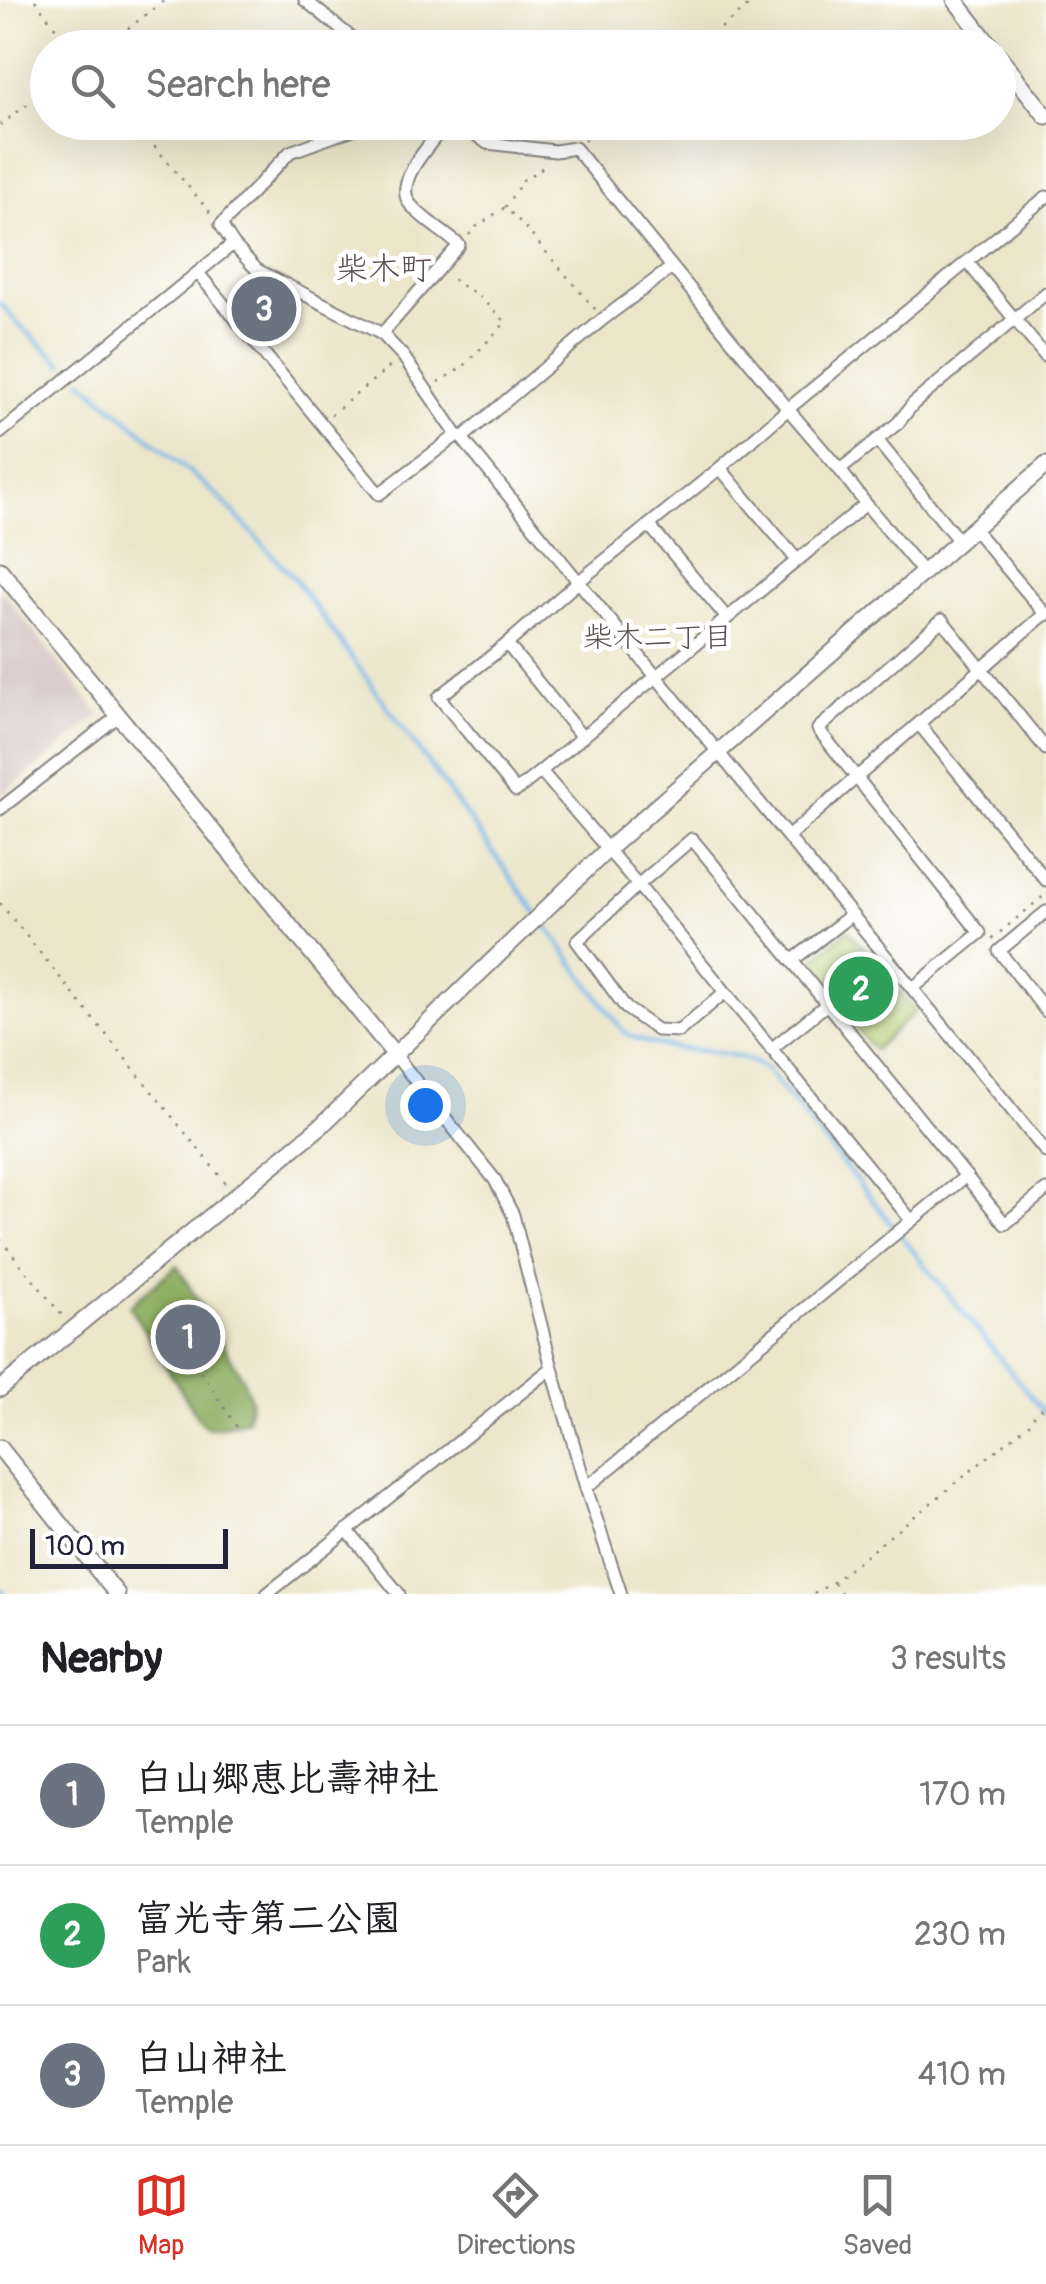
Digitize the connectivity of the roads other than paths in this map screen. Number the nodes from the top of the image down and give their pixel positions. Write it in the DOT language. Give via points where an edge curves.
graph roads {
  1 [pos="305,0"];
  2 [pos="955,0"];
  3 [pos="342,30"];
  4 [pos="978,30"];
  5 [pos="1016,78"];
  6 [pos="1046,116"];
  7 [pos="322,140"];
  8 [pos="434,140"];
  9 [pos="482,140"];
  10 [pos="575,148"];
  11 [pos="549,163"];
  12 [pos="1046,197"];
  13 [pos="233,244"];
  14 [pos="968,263"];
  15 [pos="672,268"];
  16 [pos="198,273"];
  17 [pos="1046,293"];
  18 [pos="1014,319"];
  19 [pos="382,334"];
  20 [pos="1046,357"];
  21 [pos="788,409"];
  22 [pos="0,433"];
  23 [pos="460,436"];
  24 [pos="877,440"];
  25 [pos="1046,465"];
  26 [pos="720,468"];
  27 [pos="840,470"];
  28 [pos="866,504"];
  29 [pos="649,525"];
  30 [pos="974,528"];
  31 [pos="959,541"];
  32 [pos="796,560"];
  33 [pos="0,570"];
  34 [pos="923,572"];
  35 [pos="578,582"];
  36 [pos="1046,614"];
  37 [pos="727,618"];
  38 [pos="507,644"];
  39 [pos="982,670"];
  40 [pos="656,677"];
  41 [pos="118,717"];
  42 [pos="919,724"];
  43 [pos="582,737"];
  44 [pos="1046,749"];
  45 [pos="718,752"];
  46 [pos="541,770"];
  47 [pos="856,779"];
  48 [pos="0,809"];
  49 [pos="789,836"];
  50 [pos="608,849"];
  51 [pos="1046,880"];
  52 [pos="638,884"];
  53 [pos="1046,912"];
  54 [pos="851,915"];
  55 [pos="793,960"];
  56 [pos="914,988"];
  57 [pos="724,993"];
  58 [pos="826,1005"];
  59 [pos="1046,1011"];
  60 [pos="771,1049"];
  61 [pos="395,1055"];
  62 [pos="1046,1152"];
  63 [pos="966,1176"];
  64 [pos="1046,1190"];
  65 [pos="908,1222"];
  66 [pos="552,1368"];
  67 [pos="0,1389"];
  68 [pos="0,1448"];
  69 [pos="586,1488"];
  70 [pos="347,1530"];
  71 [pos="117,1594"];
  72 [pos="267,1594"];
  73 [pos="399,1594"];
  74 [pos="621,1594"];
  1 -- 3 [label="street"];
  2 -- 4 [label="street"];
  5 -- 6 [label="street"];
  7 -- 13 [label="street" via="290,152 220,225"];
  8 -- 19 [label="street" via="404,190 408,202 459,244"];
  9 -- 10 [label="street"];
  10 -- 11 [label="street"];
  10 -- 15 [label="street"];
  12 -- 14 [label="street"];
  13 -- 16 [label="street"];
  13 -- 19 [label="street" via="257,270"];
  14 -- 18 [label="street"];
  14 -- 21 [label="street"];
  15 -- 21 [label="street"];
  15 -- 23 [label="street"];
  16 -- 22 [label="street"];
  16 -- 23 [label="street" via="379,494"];
  17 -- 18 [label="street"];
  18 -- 20 [label="street"];
  18 -- 24 [label="street"];
  19 -- 23 [label="street"];
  21 -- 26 [label="street"];
  21 -- 27 [label="street"];
  23 -- 35 [label="street"];
  24 -- 27 [label="street"];
  24 -- 31 [label="street"];
  25 -- 30 [label="street"];
  26 -- 29 [label="street"];
  26 -- 32 [label="street"];
  27 -- 28 [label="street"];
  28 -- 32 [label="street"];
  28 -- 34 [label="street"];
  29 -- 35 [label="street"];
  29 -- 37 [label="street"];
  30 -- 31 [label="street"];
  30 -- 36 [label="street"];
  31 -- 34 [label="street"];
  32 -- 37 [label="street"];
  33 -- 41 [label="street"];
  34 -- 45 [label="street"];
  35 -- 38 [label="street"];
  35 -- 40 [label="street"];
  36 -- 39 [label="street"];
  37 -- 40 [label="street"];
  38 -- 43 [label="street"];
  38 -- 46 [label="street" via="439,697 516,792"];
  39 -- 42 [label="street"];
  39 -- 44 [label="street"];
  39 -- 47 [label="street" via="942,620 818,729"];
  40 -- 43 [label="street"];
  40 -- 45 [label="street"];
  41 -- 48 [label="street"];
  41 -- 61 [label="street"];
  42 -- 47 [label="street"];
  42 -- 51 [label="street"];
  43 -- 46 [label="street"];
  45 -- 49 [label="street"];
  45 -- 50 [label="street"];
  46 -- 50 [label="street"];
  47 -- 49 [label="street"];
  47 -- 56 [label="street" via="980,933"];
  49 -- 54 [label="street"];
  50 -- 52 [label="street"];
  50 -- 61 [label="street"];
  52 -- 55 [label="street" via="692,840"];
  52 -- 57 [label="street"];
  52 -- 57 [label="street" via="577,941 626,1008 658,1030 679,1031"];
  53 -- 59 [label="street" via="999,951"];
  54 -- 55 [label="street"];
  54 -- 56 [label="street"];
  55 -- 58 [label="street"];
  56 -- 62 [label="street"];
  57 -- 60 [label="street"];
  58 -- 60 [label="street"];
  58 -- 63 [label="street"];
  60 -- 65 [label="street"];
  61 -- 66 [label="street" via="495,1180 513,1214"];
  61 -- 67 [label="street" via="321,1126"];
  63 -- 64 [label="street" via="1005,1224"];
  63 -- 65 [label="street"];
  65 -- 69 [label="street"];
  66 -- 69 [label="street"];
  66 -- 70 [label="street"];
  68 -- 71 [label="street"];
  69 -- 74 [label="street"];
  70 -- 72 [label="street"];
  70 -- 73 [label="street"];
}
